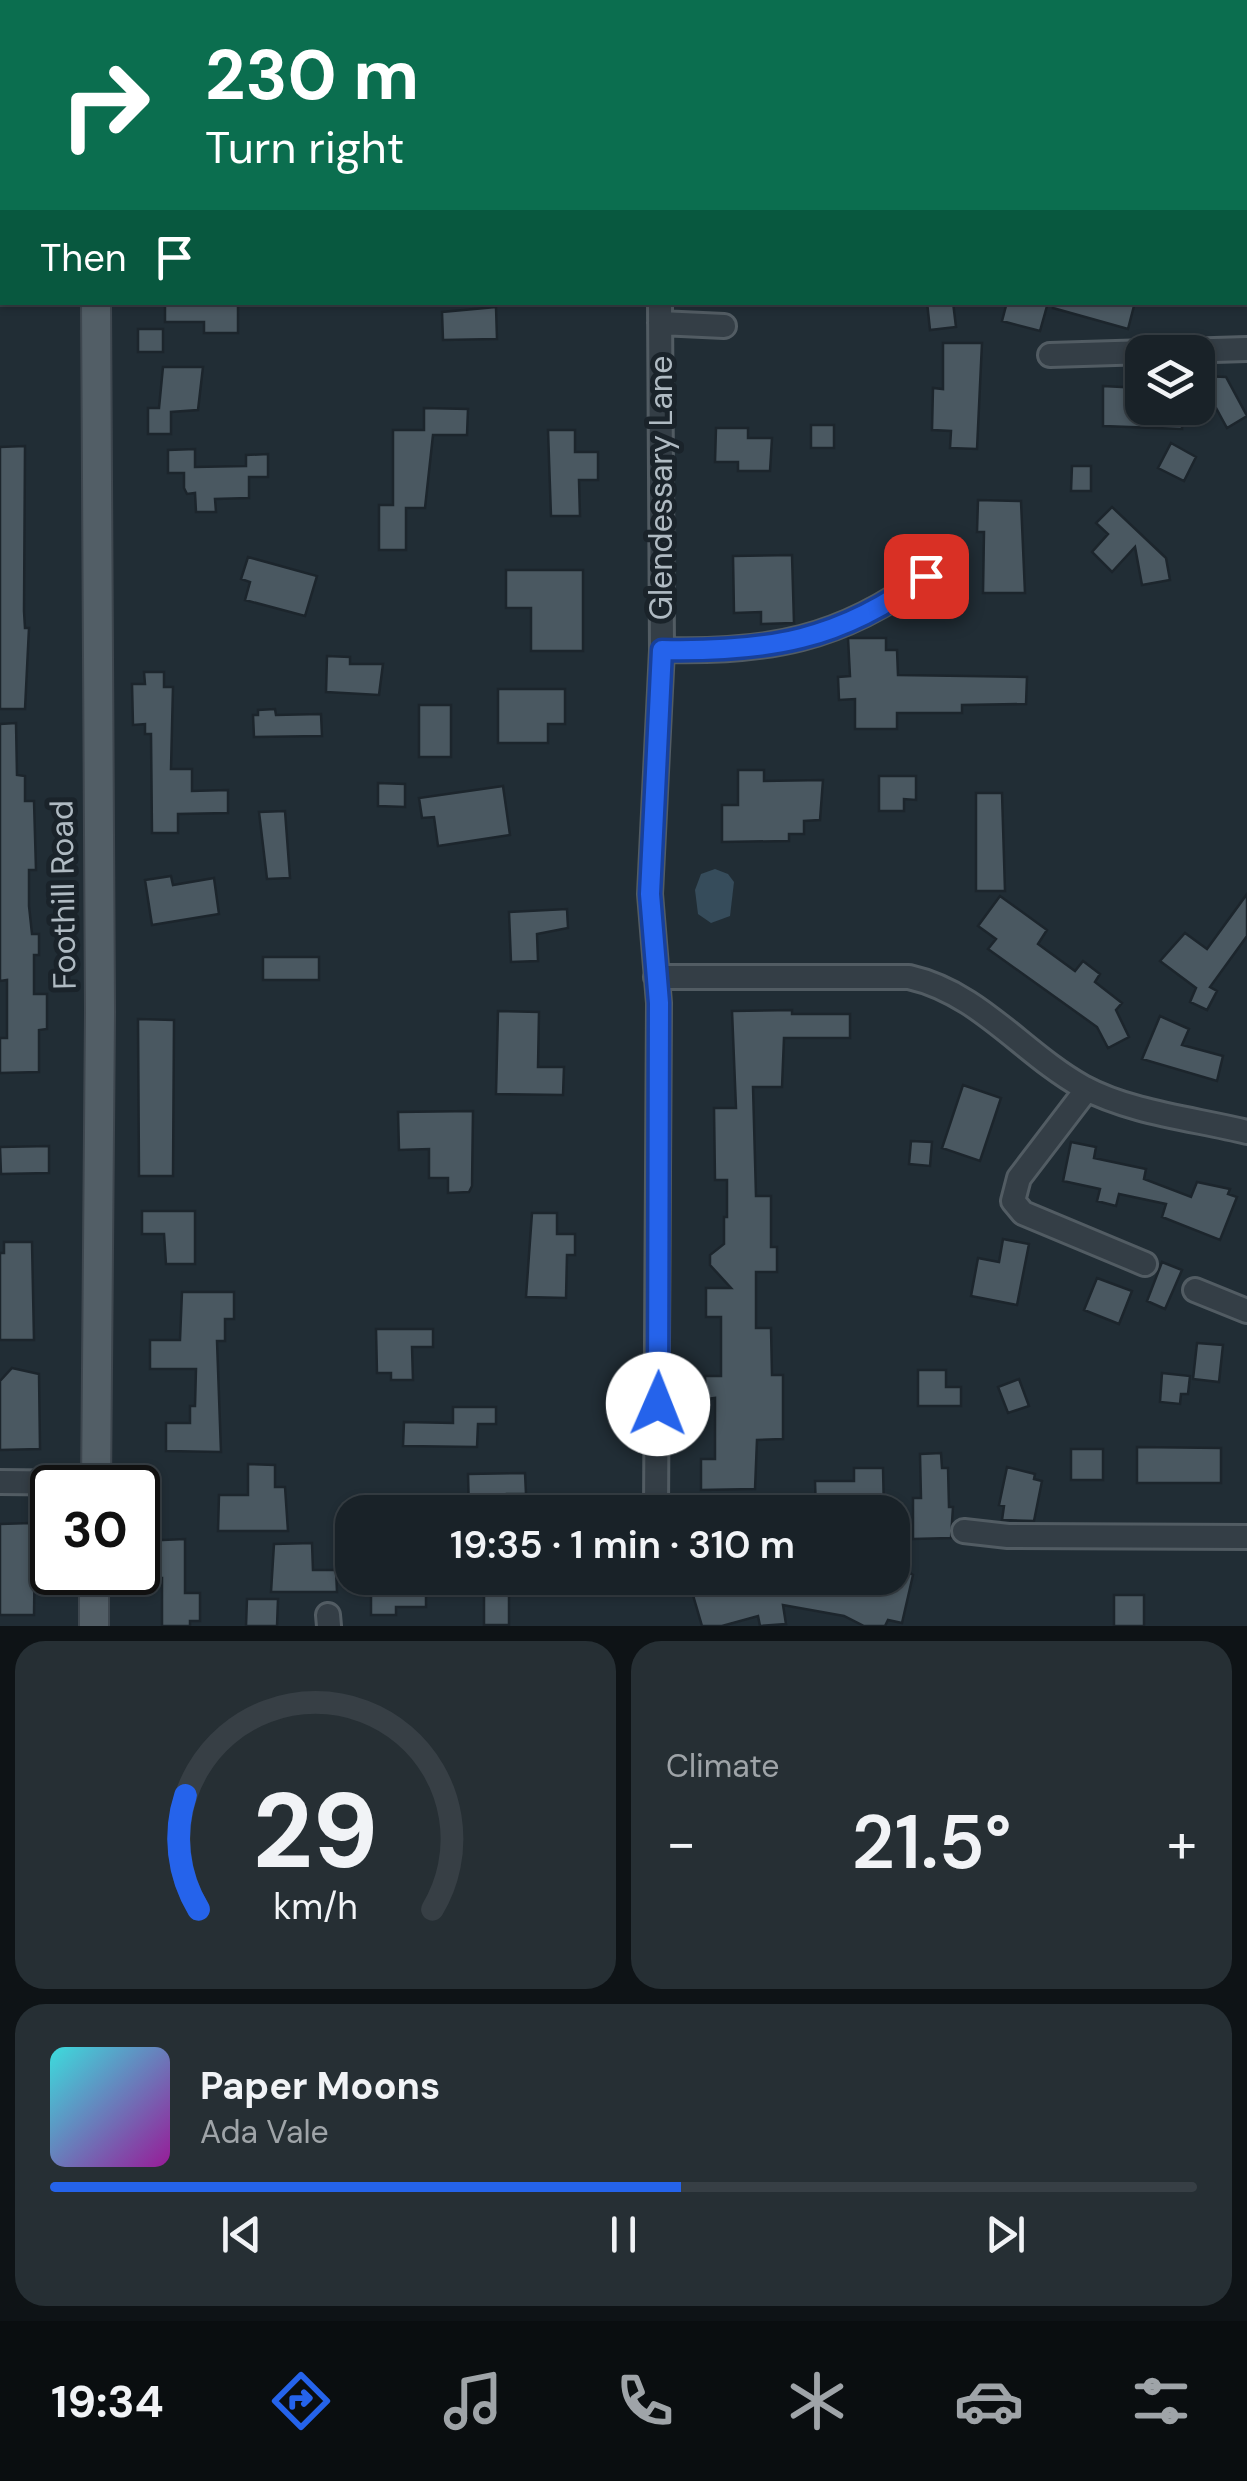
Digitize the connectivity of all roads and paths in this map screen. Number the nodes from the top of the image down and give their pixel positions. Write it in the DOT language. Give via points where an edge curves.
graph roads {
  1 [pos="96,305"];
  2 [pos="660,313"];
  3 [pos="724,326"];
  4 [pos="1247,349"];
  5 [pos="1050,355"];
  6 [pos="926,576"];
  7 [pos="662,650"];
  8 [pos="656,978"];
  9 [pos="1087,1089"];
  10 [pos="1247,1132"];
  11 [pos="1145,1264"];
  12 [pos="1195,1290"];
  13 [pos="1247,1310"];
  14 [pos="96,1465"];
  15 [pos="0,1482"];
  16 [pos="30,1483"];
  17 [pos="656,1495"];
  18 [pos="964,1531"];
  19 [pos="1247,1536"];
  20 [pos="94,1595"];
  21 [pos="94,1626"];
  1 -- 14 [label="main road, Foothill Road"];
  2 -- 3 [label="street"];
  2 -- 7 [label="street, Glendessary Lane"];
  4 -- 5 [label="street"];
  6 -- 7 [label="street" via="887,606 775,647"];
  7 -- 8 [label="street, Glendessary Lane" via="650,894"];
  8 -- 9 [label="street" via="926,980 964,998"];
  8 -- 17 [label="street, Glendessary Lane"];
  9 -- 10 [label="street"];
  9 -- 11 [label="street" via="1019,1178 1014,1202 1023,1213"];
  12 -- 13 [label="street"];
  15 -- 16 [label="street"];
  18 -- 19 [label="street"];
  20 -- 21 [label="main road"];
}
